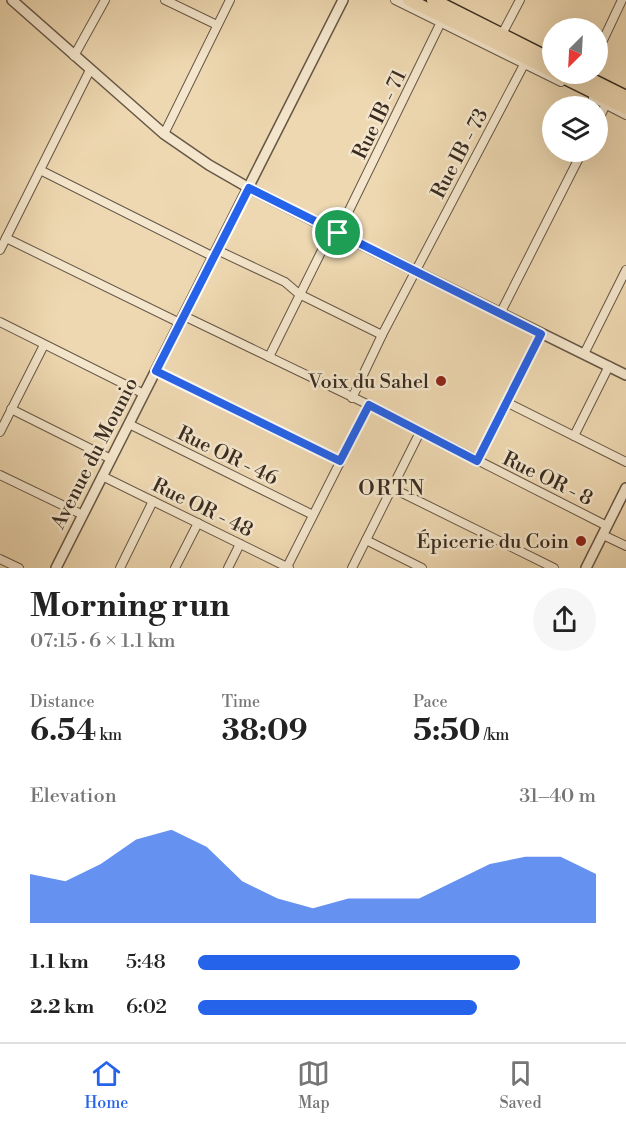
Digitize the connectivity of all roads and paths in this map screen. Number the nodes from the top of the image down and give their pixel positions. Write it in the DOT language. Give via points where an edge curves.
graph roads {
  1 [pos="12,0"];
  2 [pos="105,0"];
  3 [pos="165,0"];
  4 [pos="230,0"];
  5 [pos="343,0"];
  6 [pos="395,0"];
  7 [pos="409,0"];
  8 [pos="520,0"];
  9 [pos="622,0"];
  10 [pos="435,1"];
  11 [pos="444,16"];
  12 [pos="218,25"];
  13 [pos="608,30"];
  14 [pos="502,34"];
  15 [pos="74,56"];
  16 [pos="527,57"];
  17 [pos="542,59"];
  18 [pos="542,65"];
  19 [pos="90,70"];
  20 [pos="578,84"];
  21 [pos="594,84"];
  22 [pos="626,97"];
  23 [pos="610,98"];
  24 [pos="608,102"];
  25 [pos="626,108"];
  26 [pos="626,115"];
  27 [pos="164,134"];
  28 [pos="577,162"];
  29 [pos="40,170"];
  30 [pos="249,188"];
  31 [pos="335,232"];
  32 [pos="6,238"];
  33 [pos="0,250"];
  34 [pos="216,253"];
  35 [pos="626,270"];
  36 [pos="416,272"];
  37 [pos="299,294"];
  38 [pos="500,314"];
  39 [pos="182,320"];
  40 [pos="0,322"];
  41 [pos="541,334"];
  42 [pos="382,335"];
  43 [pos="44,345"];
  44 [pos="584,354"];
  45 [pos="269,357"];
  46 [pos="609,366"];
  47 [pos="156,371"];
  48 [pos="626,375"];
  49 [pos="144,394"];
  50 [pos="352,398"];
  51 [pos="506,402"];
  52 [pos="369,405"];
  53 [pos="11,409"];
  54 [pos="129,424"];
  55 [pos="0,432"];
  56 [pos="420,432"];
  57 [pos="574,436"];
  58 [pos="111,459"];
  59 [pos="340,461"];
  60 [pos="477,461"];
  61 [pos="626,462"];
  62 [pos="0,475"];
  63 [pos="102,476"];
  64 [pos="392,488"];
  65 [pos="626,488"];
  66 [pos="153,501"];
  67 [pos="83,515"];
  68 [pos="313,515"];
  69 [pos="198,523"];
  70 [pos="605,530"];
  71 [pos="366,540"];
  72 [pos="240,544"];
  73 [pos="626,546"];
  74 [pos="0,559"];
  75 [pos="285,567"];
  76 [pos="19,568"];
  77 [pos="56,568"];
  78 [pos="120,568"];
  79 [pos="175,568"];
  80 [pos="228,568"];
  81 [pos="352,568"];
  82 [pos="422,568"];
  83 [pos="554,568"];
  84 [pos="586,568"];
  1 -- 15 [label="street"];
  2 -- 15 [label="street"];
  3 -- 12 [label="street"];
  4 -- 12 [label="street"];
  5 -- 30 [label="street, Avenue du Mounio"];
  6 -- 11 [label="street"];
  7 -- 11 [label="main road"];
  8 -- 14 [label="street"];
  9 -- 13 [label="street"];
  10 -- 11 [label="main road"];
  11 -- 14 [label="main road"];
  11 -- 16 [label="main road"];
  11 -- 31 [label="street, Rue IB - 71"];
  12 -- 27 [label="street"];
  14 -- 16 [label="main road"];
  15 -- 19 [label="street"];
  16 -- 17 [label="main road"];
  16 -- 18 [label="main road"];
  16 -- 23 [label="street"];
  16 -- 36 [label="street, Rue IB - 73"];
  19 -- 27 [label="street"];
  19 -- 29 [label="street"];
  20 -- 23 [label="main road"];
  21 -- 23 [label="main road"];
  22 -- 23 [label="main road"];
  23 -- 24 [label="street"];
  23 -- 25 [label="main road"];
  23 -- 26 [label="street"];
  27 -- 30 [label="street"];
  28 -- 38 [label="street"];
  29 -- 32 [label="street"];
  29 -- 34 [label="street"];
  30 -- 31 [label="street"];
  30 -- 34 [label="street, Avenue du Mounio"];
  31 -- 36 [label="street"];
  31 -- 37 [label="street, Rue IB - 71"];
  32 -- 33 [label="street"];
  32 -- 39 [label="street, Rue OR - 8"];
  34 -- 37 [label="street" via="289,284"];
  34 -- 39 [label="street, Avenue du Mounio"];
  35 -- 44 [label="street"];
  36 -- 38 [label="street"];
  36 -- 42 [label="street, Rue IB - 73"];
  37 -- 42 [label="street"];
  37 -- 45 [label="street, Rue IB - 71"];
  38 -- 41 [label="street"];
  39 -- 45 [label="street, Rue OR - 8"];
  39 -- 47 [label="street, Avenue du Mounio"];
  40 -- 43 [label="street"];
  41 -- 44 [label="street"];
  41 -- 51 [label="street"];
  42 -- 50 [label="street, Rue IB - 73"];
  43 -- 49 [label="street"];
  43 -- 53 [label="street"];
  44 -- 46 [label="street"];
  45 -- 50 [label="street, Rue OR - 8"];
  46 -- 48 [label="street"];
  46 -- 57 [label="street"];
  47 -- 49 [label="street, Avenue du Mounio"];
  47 -- 59 [label="street"];
  49 -- 54 [label="street, Avenue du Mounio"];
  50 -- 52 [label="street, Rue OR - 8"];
  51 -- 57 [label="street"];
  51 -- 60 [label="street"];
  52 -- 56 [label="street, Rue OR - 8"];
  52 -- 59 [label="street"];
  53 -- 55 [label="street"];
  53 -- 58 [label="street"];
  54 -- 58 [label="street, Avenue du Mounio"];
  54 -- 68 [label="street, Rue OR - 46"];
  56 -- 60 [label="street, Rue OR - 8"];
  56 -- 64 [label="street"];
  57 -- 61 [label="street"];
  58 -- 63 [label="street, Avenue du Mounio"];
  59 -- 68 [label="street"];
  60 -- 70 [label="street, Rue OR - 8"];
  62 -- 67 [label="street"];
  63 -- 66 [label="street, Rue OR - 48"];
  63 -- 67 [label="street, Avenue du Mounio"];
  64 -- 71 [label="street"];
  64 -- 83 [label="street"];
  65 -- 70 [label="street"];
  66 -- 69 [label="street, Rue OR - 48"];
  66 -- 78 [label="street"];
  67 -- 77 [label="street, Avenue du Mounio"];
  68 -- 75 [label="street"];
  69 -- 72 [label="street, Rue OR - 48"];
  69 -- 79 [label="street"];
  70 -- 73 [label="street, Rue OR - 8"];
  70 -- 84 [label="street"];
  71 -- 81 [label="street"];
  71 -- 82 [label="street"];
  72 -- 75 [label="street, Rue OR - 48"];
  72 -- 80 [label="street"];
  74 -- 76 [label="street"];
}
